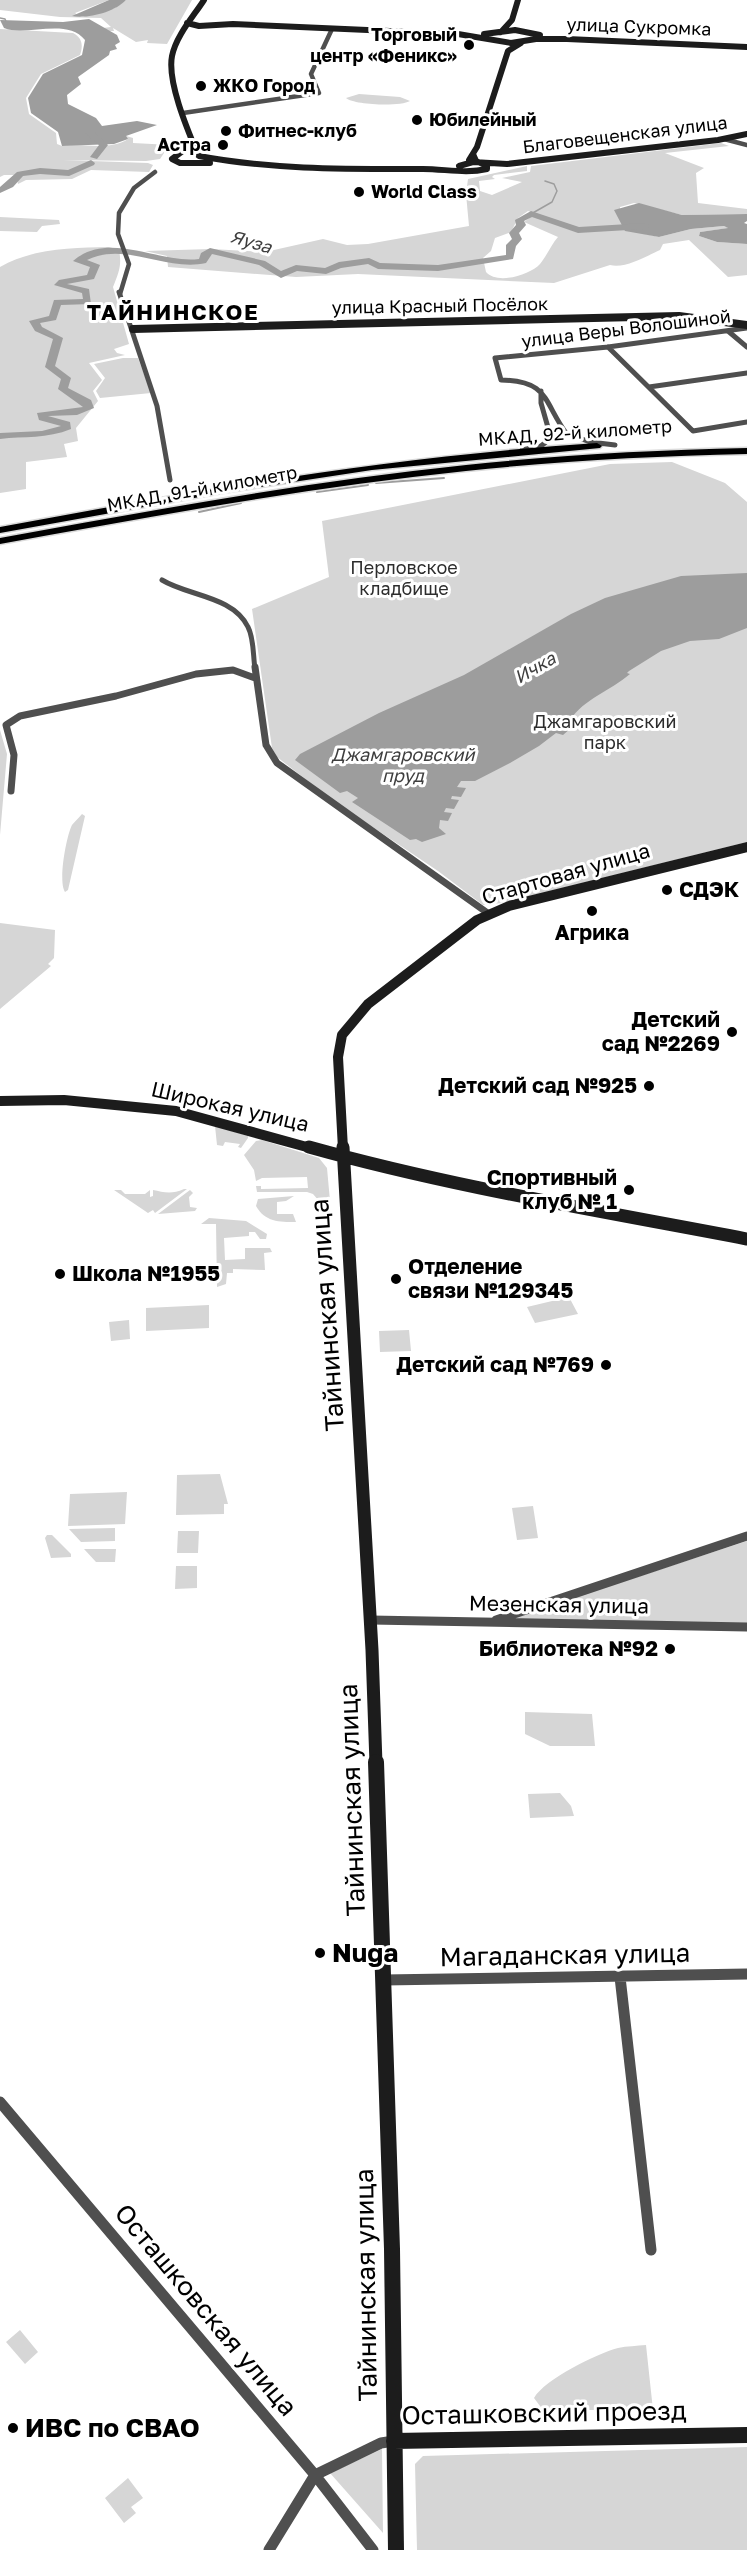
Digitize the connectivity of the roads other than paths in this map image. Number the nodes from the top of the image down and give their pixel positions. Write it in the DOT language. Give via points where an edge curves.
graph roads {
  1 [pos="204,0"];
  2 [pos="518,0"];
  3 [pos="525,0"];
  4 [pos="197,11"];
  5 [pos="205,21"];
  6 [pos="188,22"];
  7 [pos="332,29"];
  8 [pos="499,32"];
  9 [pos="527,32"];
  10 [pos="184,33"];
  11 [pos="458,34"];
  12 [pos="567,39"];
  13 [pos="499,41"];
  14 [pos="528,41"];
  15 [pos="747,46"];
  16 [pos="508,51"];
  17 [pos="183,113"];
  18 [pos="747,134"];
  19 [pos="724,139"];
  20 [pos="190,141"];
  21 [pos="747,144"];
  22 [pos="177,154"];
  23 [pos="474,154"];
  24 [pos="199,155"];
  25 [pos="190,162"];
  26 [pos="232,162"];
  27 [pos="481,164"];
  28 [pos="507,164"];
  29 [pos="462,166"];
  30 [pos="487,169"];
  31 [pos="155,172"];
  32 [pos="747,327"];
  33 [pos="133,328"];
  34 [pos="728,331"];
  35 [pos="608,347"];
  36 [pos="747,347"];
  37 [pos="747,373"];
  38 [pos="649,387"];
  39 [pos="541,391"];
  40 [pos="747,422"];
  41 [pos="747,441"];
  42 [pos="615,445"];
  43 [pos="747,451"];
  44 [pos="494,454"];
  45 [pos="405,463"];
  46 [pos="411,473"];
  47 [pos="170,480"];
  48 [pos="0,530"];
  49 [pos="0,542"];
  50 [pos="162,580"];
  51 [pos="253,665"];
  52 [pos="233,670"];
  53 [pos="255,678"];
  54 [pos="11,790"];
  55 [pos="747,847"];
  56 [pos="489,914"];
  57 [pos="0,1101"];
  58 [pos="343,1156"];
  59 [pos="747,1239"];
  60 [pos="747,1536"];
  61 [pos="370,1620"];
  62 [pos="490,1622"];
  63 [pos="747,1627"];
  64 [pos="747,1974"];
  65 [pos="620,1977"];
  66 [pos="384,1980"];
  67 [pos="0,2102"];
  68 [pos="651,2250"];
  69 [pos="747,2435"];
  70 [pos="394,2441"];
  71 [pos="315,2475"];
  72 [pos="269,2550"];
  73 [pos="373,2550"];
  74 [pos="396,2550"];
  1 -- 4 [label="street"];
  2 -- 8 [label="street" via="512,20"];
  3 -- 9 [label="street" via="518,27"];
  4 -- 5 [label="street"];
  4 -- 6 [label="street"];
  5 -- 6 [label="street"];
  5 -- 7 [label="street"];
  5 -- 10 [label="street"];
  6 -- 10 [label="street"];
  7 -- 11 [label="street"];
  7 -- 17 [label="street" via="311,74 319,93"];
  8 -- 9 [label="street"];
  8 -- 11 [label="street"];
  8 -- 13 [label="street" via="494,36"];
  9 -- 12 [label="street"];
  9 -- 14 [label="street" via="532,36"];
  10 -- 17 [label="street" via="171,59"];
  11 -- 13 [label="street"];
  12 -- 14 [label="street, улица Сукромка"];
  12 -- 15 [label="street, улица Сукромка"];
  13 -- 14 [label="street, улица Сукромка"];
  13 -- 16 [label="street"];
  14 -- 16 [label="street"];
  16 -- 23 [label="street"];
  17 -- 20 [label="street"];
  18 -- 19 [label="street, Благовещенская улица"];
  18 -- 21 [label="street" via="743,139"];
  19 -- 21 [label="street"];
  19 -- 28 [label="street, Благовещенская улица"];
  20 -- 22 [label="street"];
  20 -- 24 [label="street"];
  22 -- 24 [label="street"];
  22 -- 25 [label="street" via="172,158 174,161"];
  23 -- 27 [label="street"];
  23 -- 29 [label="street"];
  24 -- 25 [label="street" via="198,160"];
  24 -- 26 [label="street"];
  25 -- 26 [label="street"];
  26 -- 29 [label="street" via="353,170"];
  27 -- 28 [label="street"];
  27 -- 29 [label="street"];
  27 -- 30 [label="street"];
  28 -- 30 [label="street"];
  29 -- 30 [label="street" via="476,173"];
  31 -- 33 [label="street" via="134,188 119,213 118,234 127,252 128,267 119,292"];
  32 -- 33 [label="street, улица Красный Посёлок" via="679,316"];
  32 -- 34 [label="street, улица Веры Волошиной"];
  33 -- 47 [label="street" via="157,406"];
  34 -- 35 [label="street, улица Веры Волошиной"];
  34 -- 36 [label="street"];
  35 -- 38 [label="street"];
  35 -- 39 [label="street, улица Веры Волошиной" via="495,358 501,380 529,381"];
  37 -- 38 [label="street"];
  38 -- 40 [label="street" via="693,431"];
  39 -- 42 [label="street" via="566,433 590,442"];
  39 -- 44 [label="street" via="551,433 548,442"];
  41 -- 42 [label="highway, МКАД, 92-й километр"];
  42 -- 44 [label="highway, МКАД, 92-й километр"];
  43 -- 46 [label="highway, МКАД, 92-й километр" via="578,458"];
  44 -- 45 [label="highway, МКАД, 92-й километр"];
  45 -- 48 [label="highway, МКАД, 91-й километр" via="234,488"];
  46 -- 49 [label="highway, МКАД, 91-й километр" via="238,499"];
  50 -- 51 [label="street" via="237,610 249,628"];
  51 -- 52 [label="street"];
  51 -- 53 [label="street"];
  52 -- 53 [label="street"];
  52 -- 54 [label="street" via="196,674 10,721 6,725 14,754"];
  53 -- 56 [label="street" via="266,745 277,762"];
  55 -- 56 [label="street, Стартовая улица"];
  56 -- 58 [label="street, Стартовая улица" via="368,1004 342,1035 338,1057"];
  57 -- 58 [label="street, Широкая улица" via="76,1100 176,1111"];
  58 -- 59 [label="street, Широкая улица" via="493,1190"];
  58 -- 61 [label="street, Тайнинская улица"];
  60 -- 62 [label="street"];
  61 -- 62 [label="street, Мезенская улица"];
  61 -- 66 [label="street, Тайнинская улица"];
  62 -- 63 [label="street, Мезенская улица"];
  64 -- 65 [label="street, Магаданская улица"];
  65 -- 66 [label="street, Магаданская улица"];
  65 -- 68 [label="street"];
  66 -- 70 [label="street, Тайнинская улица"];
  67 -- 71 [label="street, Осташковская улица"];
  69 -- 70 [label="street, Осташковский проезд"];
  70 -- 71 [label="street, Осташковский проезд" via="381,2443"];
  70 -- 74 [label="street, Тайнинская улица"];
  71 -- 72 [label="street"];
  71 -- 73 [label="street, Осташковская улица"];
}
